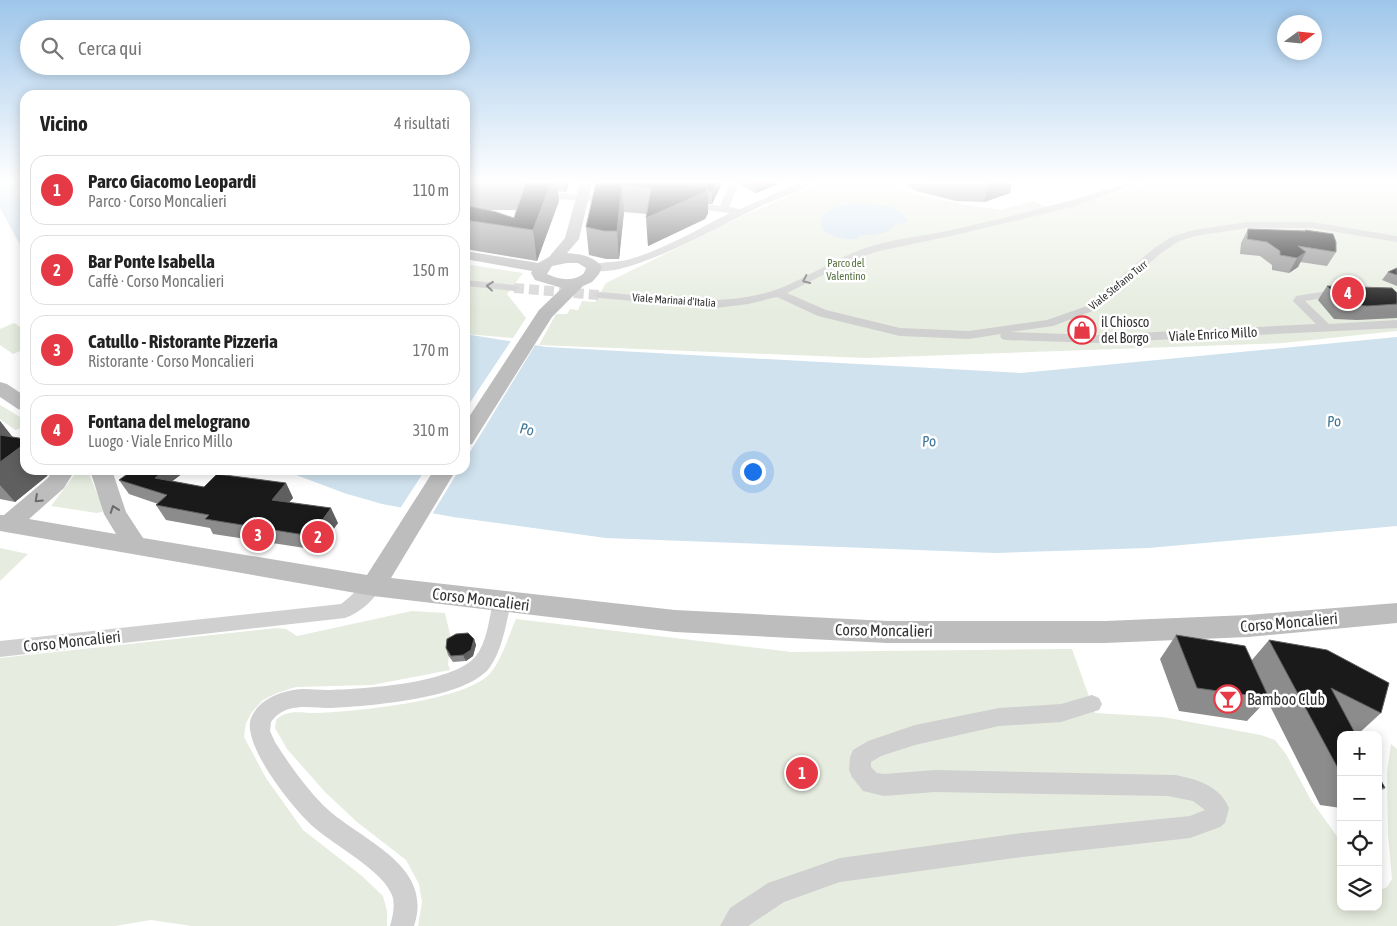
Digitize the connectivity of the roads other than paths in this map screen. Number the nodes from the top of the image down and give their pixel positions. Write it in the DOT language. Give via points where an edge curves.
graph roads {
  1 [pos="575,226"];
  2 [pos="712,226"];
  3 [pos="980,226"];
  4 [pos="1239,226"];
  5 [pos="1319,226"];
  6 [pos="572,239"];
  7 [pos="1397,239"];
  8 [pos="470,256"];
  9 [pos="580,259"];
  10 [pos="644,259"];
  11 [pos="547,270"];
  12 [pos="585,277"];
  13 [pos="470,284"];
  14 [pos="514,288"];
  15 [pos="1352,291"];
  16 [pos="778,293"];
  17 [pos="599,295"];
  18 [pos="541,320"];
  19 [pos="1397,324"];
  20 [pos="1326,328"];
  21 [pos="969,335"];
  22 [pos="0,388"];
  23 [pos="20,402"];
  24 [pos="470,431"];
  25 [pos="61,475"];
  26 [pos="103,475"];
  27 [pos="442,475"];
  28 [pos="4,524"];
  29 [pos="135,545"];
  30 [pos="373,586"];
  31 [pos="502,602"];
  32 [pos="1397,613"];
  33 [pos="0,649"];
  34 [pos="1092,704"];
  35 [pos="402,926"];
  36 [pos="732,926"];
  1 -- 6 [label="street"];
  2 -- 10 [label="street"];
  3 -- 16 [label="street, Viale Marinai d'Italia, one-way" via="876,248"];
  4 -- 21 [label="street, Viale Stefano Turr" via="1175,239 1091,308 1049,323"];
  5 -- 7 [label="street, Viale Stefano Turr"];
  6 -- 9 [label="street"];
  6 -- 11 [label="street"];
  8 -- 11 [label="street"];
  9 -- 11 [label="street" via="567,258"];
  9 -- 12 [label="street" via="589,262"];
  10 -- 12 [label="street"];
  10 -- 12 [label="street" via="639,267 622,274"];
  11 -- 12 [label="street" via="565,284"];
  11 -- 18 [label="street"];
  12 -- 18 [label="street"];
  14 -- 13 [label="street, one-way"];
  15 -- 20 [label="street" via="1300,298 1299,301"];
  16 -- 17 [label="street, Viale Marinai d'Italia" via="716,305"];
  16 -- 21 [label="street, Viale Stefano Turr" via="822,313 900,332"];
  18 -- 24 [label="street"];
  19 -- 20 [label="street, Viale Enrico Millo"];
  20 -- 21 [label="street, Viale Enrico Millo" via="1096,339"];
  22 -- 23 [label="street"];
  25 -- 28 [label="street, one-way" via="56,483"];
  29 -- 26 [label="street, one-way" via="115,514"];
  27 -- 30 [label="street"];
  28 -- 29 [label="street, Corso Moncalieri"];
  29 -- 30 [label="street, Corso Moncalieri"];
  30 -- 31 [label="street, Corso Moncalieri"];
  30 -- 33 [label="street, Corso Moncalieri" via="362,600 345,611"];
  31 -- 32 [label="street, Corso Moncalieri" via="675,622 887,632 1105,632 1248,626"];
  31 -- 35 [label="street" via="489,649 482,663 470,674 399,693 293,699 276,704 262,716 260,731 272,757 317,814 393,875 403,889 405,918"];
  34 -- 36 [label="street" via="1061,713 999,717 915,734 875,748 861,757 860,770 871,783 884,785 935,782 1184,787 1202,793 1212,801 1218,808 1217,815 1190,827 1022,845 840,870 778,892 739,917"];
}
